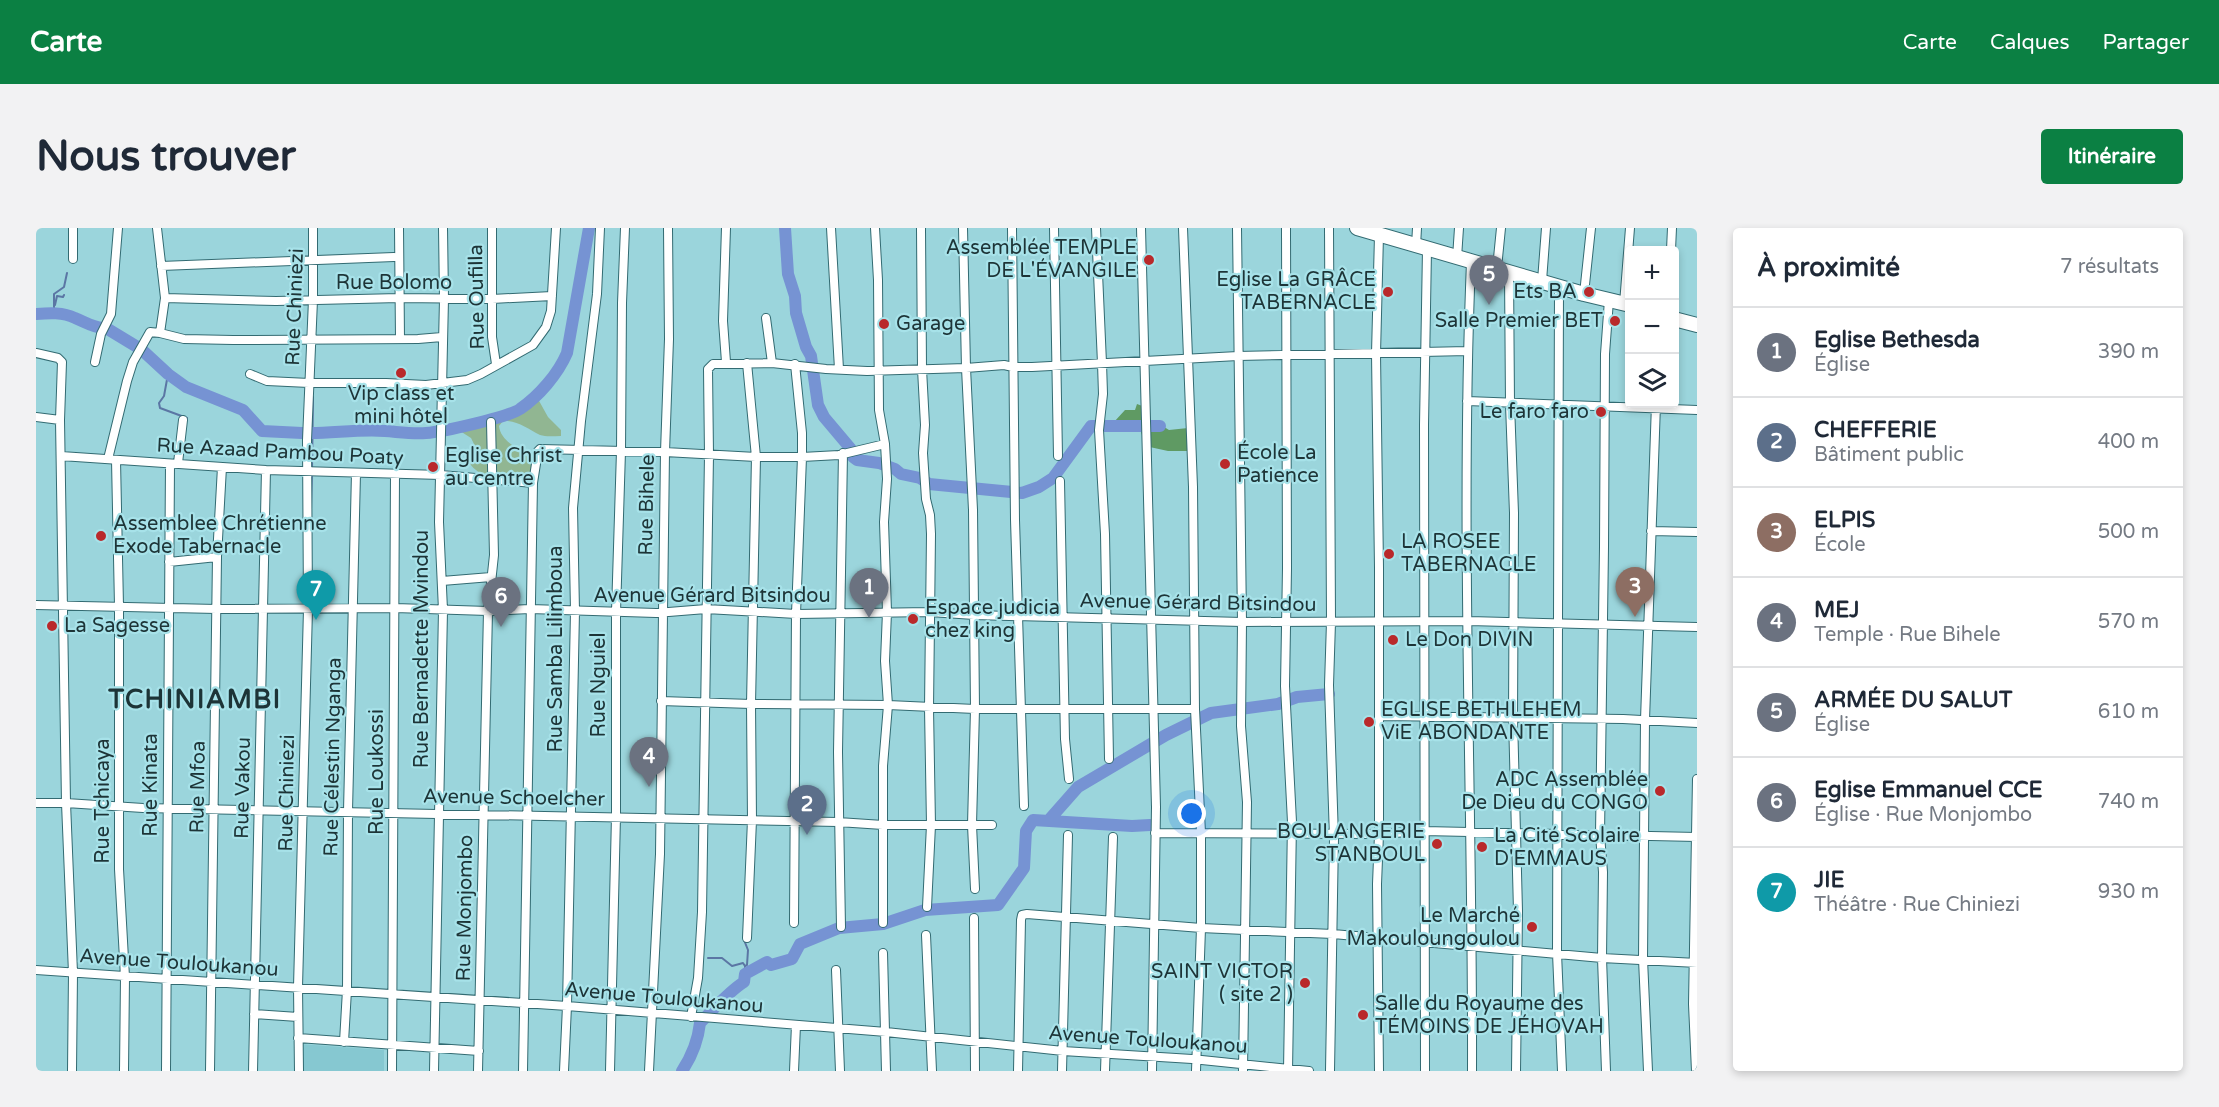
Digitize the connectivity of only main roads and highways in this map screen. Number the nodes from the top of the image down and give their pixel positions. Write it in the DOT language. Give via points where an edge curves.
graph roads {
  1 [pos="1358,228"];
  2 [pos="1625,304"];
  3 [pos="1679,321"];
  4 [pos="1697,326"];
  1 -- 2 [label="highway"];
  3 -- 4 [label="highway"];
}
